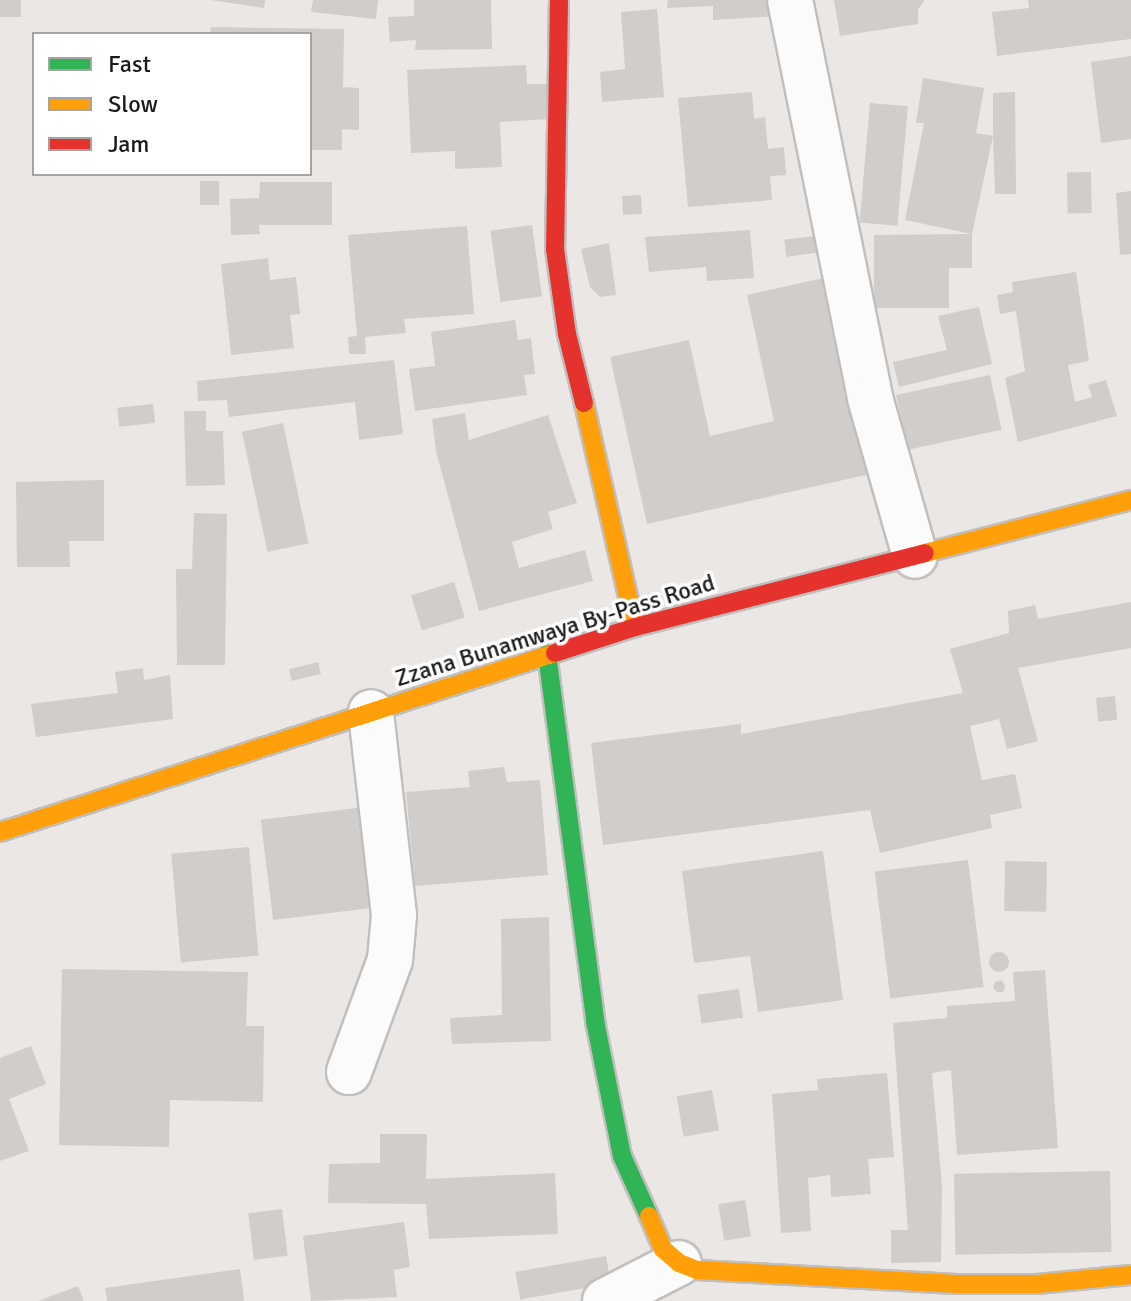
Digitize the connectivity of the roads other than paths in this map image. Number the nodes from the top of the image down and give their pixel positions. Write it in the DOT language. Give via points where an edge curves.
graph roads {
  1 [pos="559,0"];
  2 [pos="790,0"];
  3 [pos="1131,500"];
  4 [pos="915,556"];
  5 [pos="635,627"];
  6 [pos="547,654"];
  7 [pos="371,712"];
  8 [pos="0,832"];
  9 [pos="349,1072"];
  10 [pos="679,1263"];
  11 [pos="1131,1275"];
  12 [pos="605,1301"];
  1 -- 5 [label="street" via="555,249 567,334"];
  2 -- 4 [label="street" via="870,398"];
  3 -- 4 [label="street, Zzana Bunamwaya By-Pass Road"];
  4 -- 5 [label="street, Zzana Bunamwaya By-Pass Road"];
  5 -- 6 [label="street, Zzana Bunamwaya By-Pass Road"];
  6 -- 7 [label="street, Zzana Bunamwaya By-Pass Road"];
  6 -- 10 [label="street" via="595,1021 622,1156 663,1249"];
  7 -- 8 [label="street, Zzana Bunamwaya By-Pass Road"];
  7 -- 9 [label="street" via="394,915 390,960"];
  10 -- 11 [label="street" via="697,1270 957,1284 1037,1284"];
  10 -- 12 [label="street"];
}
